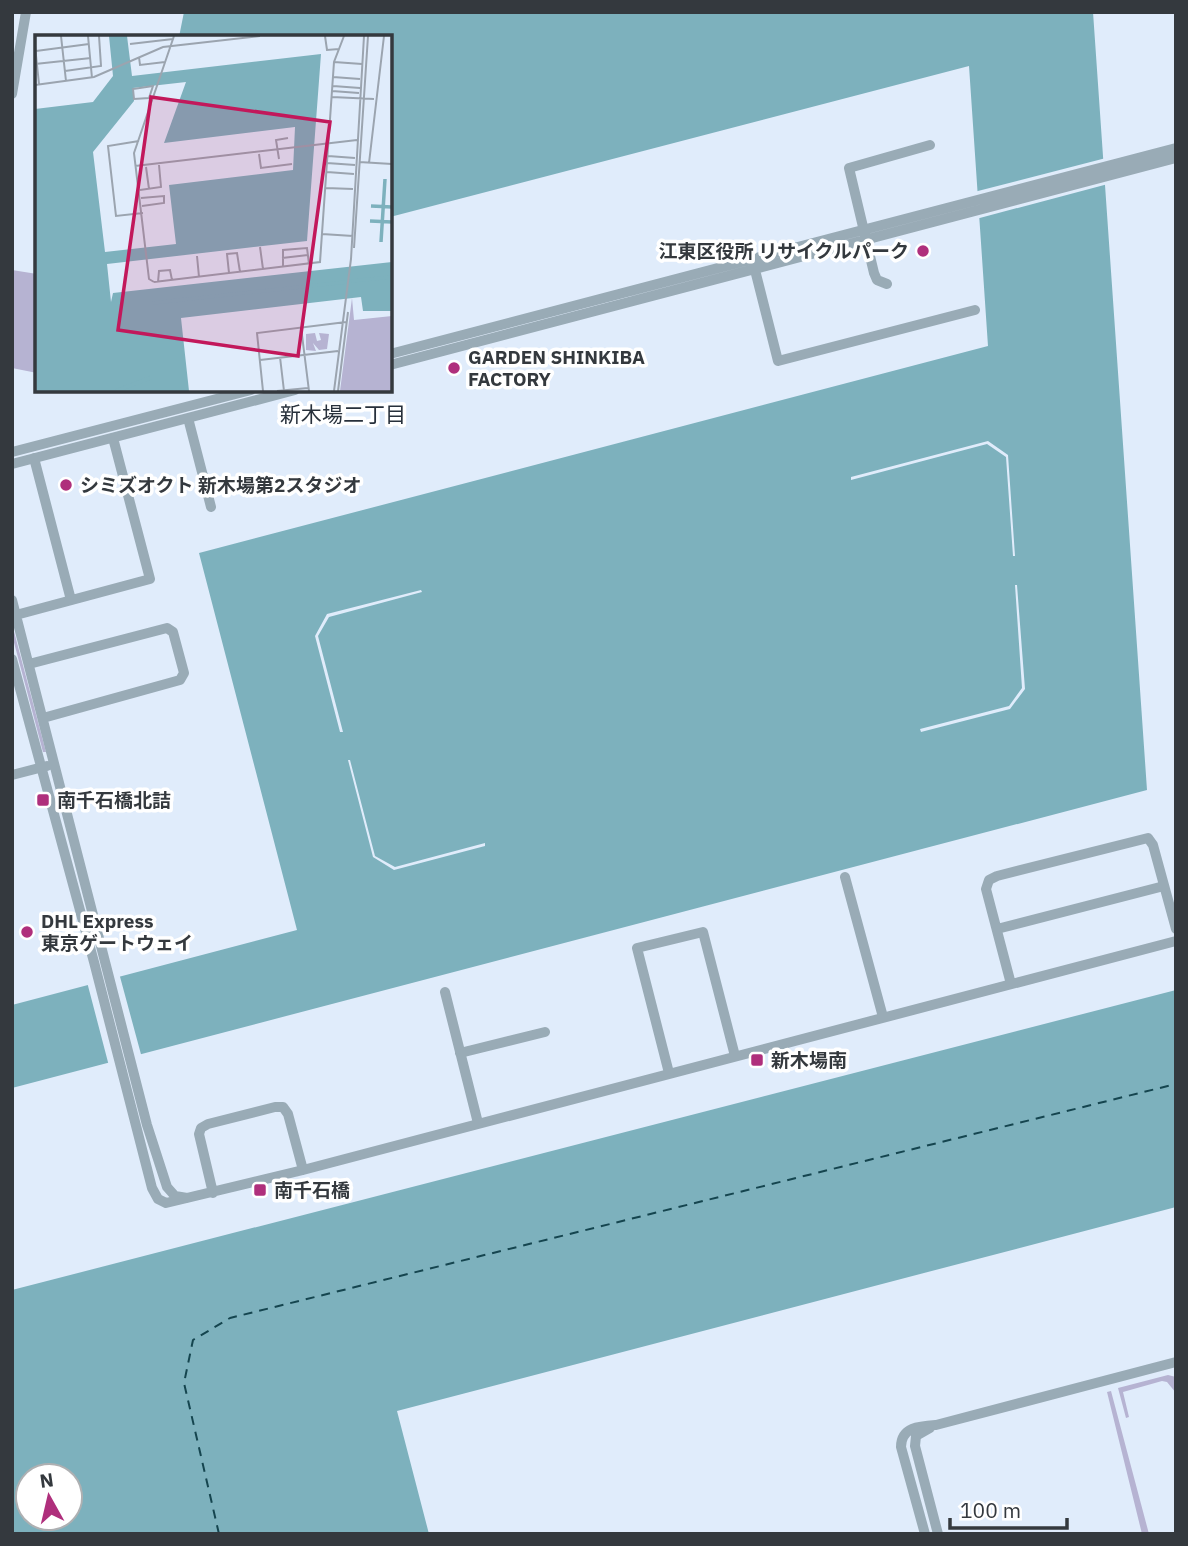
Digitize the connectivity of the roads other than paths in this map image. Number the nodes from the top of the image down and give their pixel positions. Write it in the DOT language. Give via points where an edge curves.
graph roads {
  1 [pos="26,12"];
  2 [pos="12,94"];
  3 [pos="930,145"];
  4 [pos="1176,148"];
  5 [pos="1176,158"];
  6 [pos="1138,164"];
  7 [pos="865,235"];
  8 [pos="755,270"];
  9 [pos="887,284"];
  10 [pos="588,308"];
  11 [pos="975,310"];
  12 [pos="392,354"];
  13 [pos="392,364"];
  14 [pos="243,392"];
  15 [pos="287,392"];
  16 [pos="188,418"];
  17 [pos="113,438"];
  18 [pos="12,452"];
  19 [pos="34,458"];
  20 [pos="12,464"];
  21 [pos="211,507"];
  22 [pos="12,600"];
  23 [pos="71,600"];
  24 [pos="16,615"];
  25 [pos="12,659"];
  26 [pos="29,664"];
  27 [pos="43,718"];
  28 [pos="55,764"];
  29 [pos="41,768"];
  30 [pos="12,775"];
  31 [pos="845,877"];
  32 [pos="1164,886"];
  33 [pos="997,929"];
  34 [pos="1176,929"];
  35 [pos="1176,941"];
  36 [pos="99,961"];
  37 [pos="1011,984"];
  38 [pos="445,992"];
  39 [pos="883,1017"];
  40 [pos="545,1032"];
  41 [pos="460,1054"];
  42 [pos="735,1056"];
  43 [pos="668,1073"];
  44 [pos="478,1123"];
  45 [pos="303,1170"];
  46 [pos="213,1193"];
  47 [pos="1176,1362"];
  48 [pos="936,1425"];
  49 [pos="925,1534"];
  50 [pos="938,1534"];
  1 -- 2 [label="street"];
  3 -- 7 [label="street" via="849,168"];
  4 -- 6 [label="street"];
  5 -- 6 [label="street"];
  6 -- 7 [label="street"];
  7 -- 8 [label="street"];
  7 -- 9 [label="street" via="877,280"];
  7 -- 10 [label="street"];
  8 -- 10 [label="street"];
  8 -- 11 [label="street" via="778,361"];
  10 -- 12 [label="street"];
  10 -- 13 [label="street"];
  14 -- 18 [label="street"];
  15 -- 16 [label="street"];
  16 -- 17 [label="street"];
  16 -- 21 [label="street"];
  17 -- 19 [label="street"];
  17 -- 23 [label="street" via="150,579"];
  19 -- 20 [label="street"];
  19 -- 23 [label="street"];
  22 -- 24 [label="street"];
  23 -- 24 [label="street"];
  24 -- 26 [label="street"];
  25 -- 29 [label="street"];
  26 -- 27 [label="street"];
  26 -- 27 [label="street" via="167,628 174,634 184,673 180,680"];
  27 -- 28 [label="street"];
  28 -- 29 [label="street"];
  28 -- 36 [label="street"];
  29 -- 30 [label="street"];
  29 -- 36 [label="street"];
  31 -- 39 [label="street"];
  32 -- 33 [label="street"];
  32 -- 33 [label="street" via="1153,845 1142,838 992,878 986,889"];
  32 -- 34 [label="street"];
  33 -- 37 [label="street"];
  35 -- 37 [label="street"];
  36 -- 46 [label="street" via="142,1126 152,1188 158,1199 170,1204"];
  37 -- 39 [label="street"];
  38 -- 41 [label="street"];
  39 -- 42 [label="street"];
  40 -- 41 [label="street"];
  41 -- 44 [label="street"];
  42 -- 43 [label="street"];
  42 -- 43 [label="street" via="703,932 637,948"];
  43 -- 44 [label="street"];
  44 -- 45 [label="street"];
  45 -- 46 [label="street"];
  45 -- 46 [label="street" via="283,1107 222,1120 199,1131"];
  47 -- 48 [label="street"];
  48 -- 49 [label="street" via="912,1429 901,1438"];
  48 -- 50 [label="street" via="915,1440"];
}
